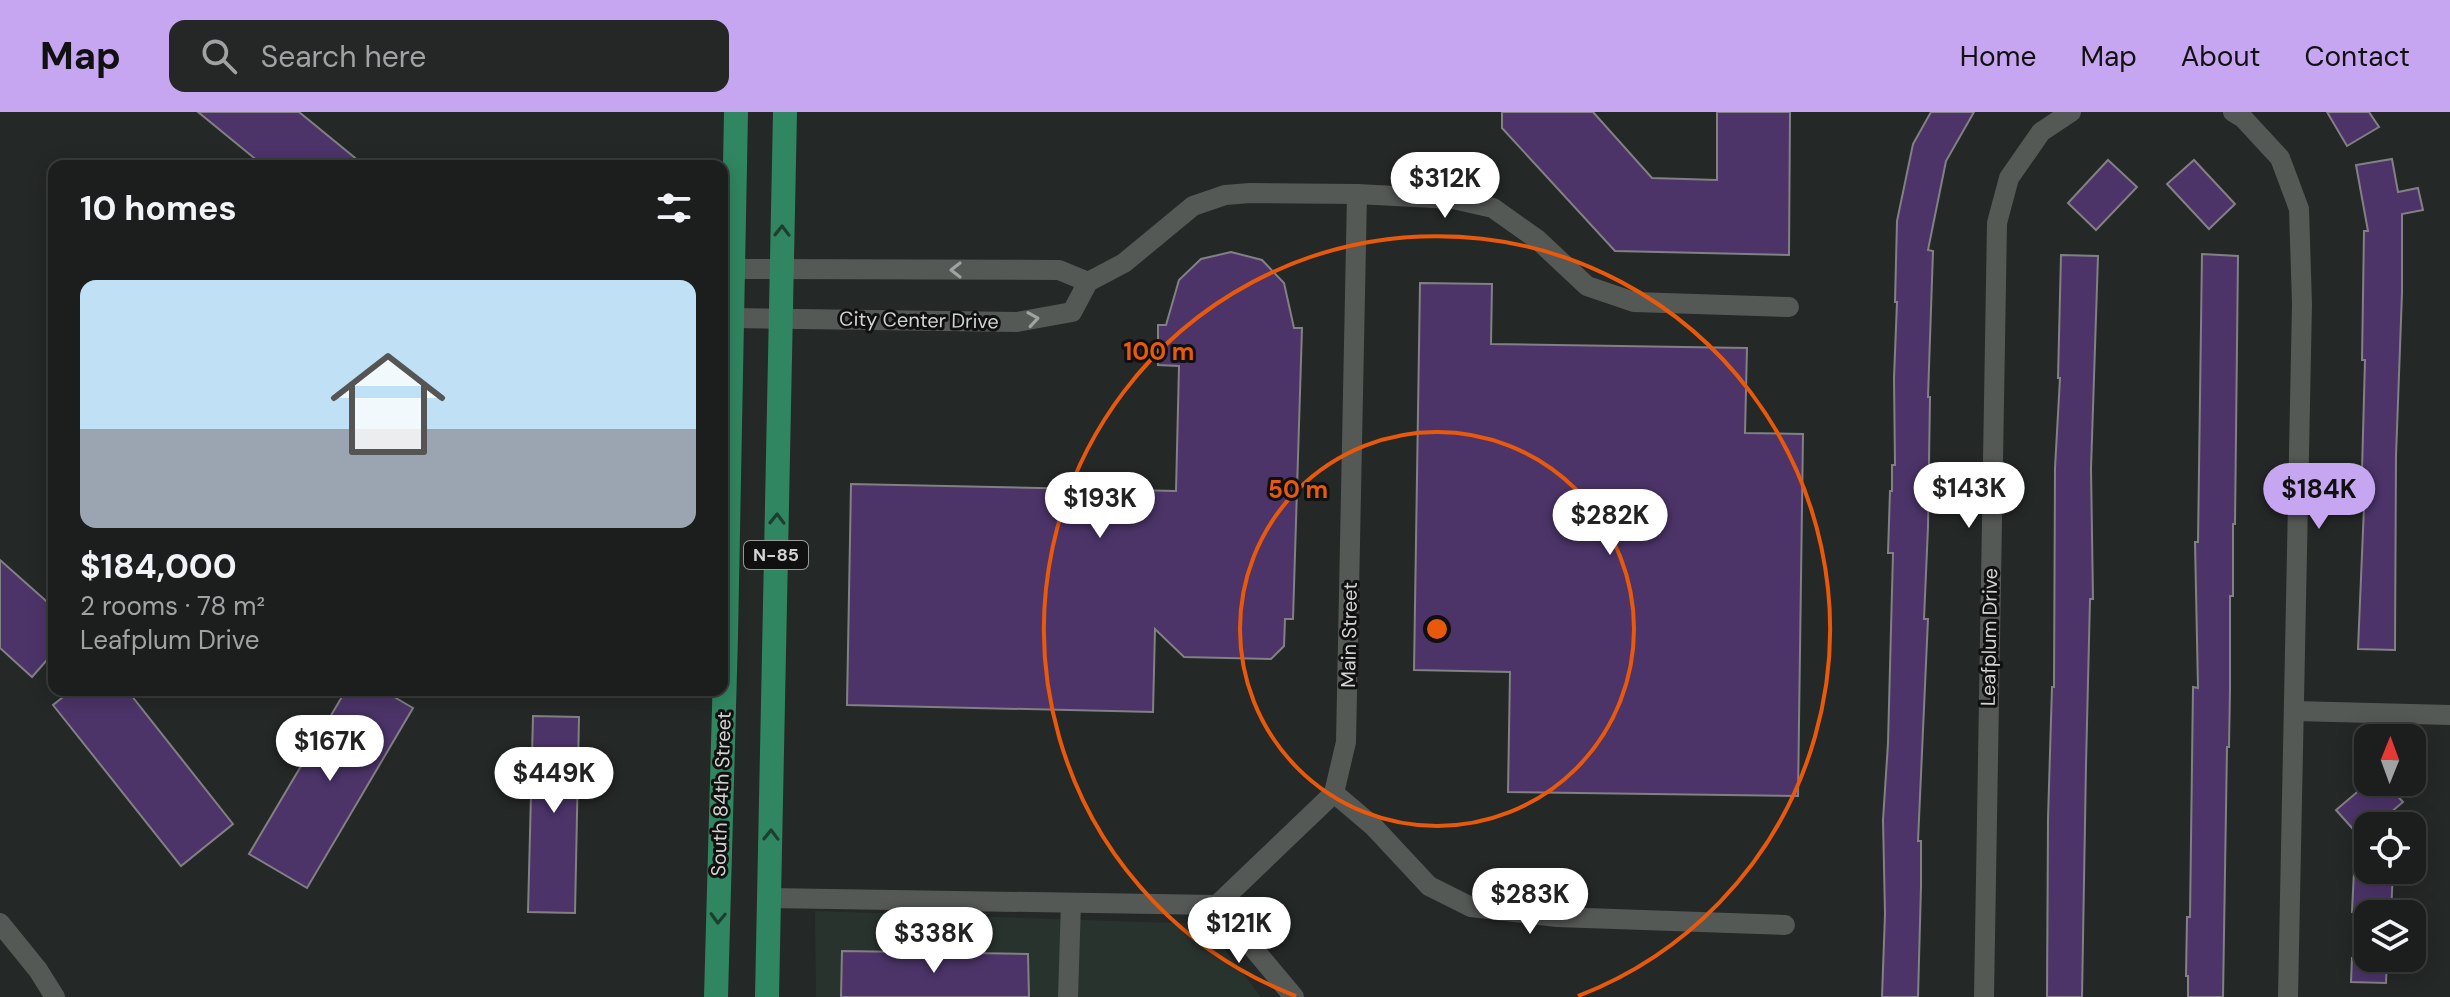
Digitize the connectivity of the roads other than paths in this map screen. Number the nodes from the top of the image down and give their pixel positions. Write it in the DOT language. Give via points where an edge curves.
graph roads {
  1 [pos="736,112"];
  2 [pos="785,112"];
  3 [pos="2071,112"];
  4 [pos="2233,112"];
  5 [pos="1357,194"];
  6 [pos="733,269"];
  7 [pos="782,269"];
  8 [pos="1088,282"];
  9 [pos="1789,307"];
  10 [pos="732,318"];
  11 [pos="781,319"];
  12 [pos="728,519"];
  13 [pos="724,696"];
  14 [pos="2295,711"];
  15 [pos="2450,715"];
  16 [pos="1334,793"];
  17 [pos="769,898"];
  18 [pos="1071,903"];
  19 [pos="1217,905"];
  20 [pos="0,923"];
  21 [pos="1785,925"];
  22 [pos="55,997"];
  23 [pos="716,997"];
  24 [pos="767,997"];
  25 [pos="1068,997"];
  26 [pos="1294,997"];
  27 [pos="1984,997"];
  28 [pos="2288,997"];
  1 -- 6 [label="main road, South 84th Street / N-85"];
  7 -- 2 [label="main road, N-85, one-way"];
  3 -- 27 [label="street, Leafplum Drive" via="2041,132 2009,178 1997,223"];
  4 -- 14 [label="street" via="2280,158 2299,209"];
  5 -- 8 [label="street, City Center Drive" via="1250,193 1207,200 1124,263"];
  5 -- 9 [label="street, City Center Drive" via="1453,199 1493,208 1538,240 1587,286 1634,302"];
  5 -- 16 [label="street, Main Street" via="1346,742"];
  6 -- 7 [label="street"];
  6 -- 10 [label="main road, South 84th Street / N-85"];
  8 -- 7 [label="street, one-way" via="1059,270"];
  7 -- 11 [label="main road, N-85"];
  11 -- 8 [label="street, City Center Drive, one-way" via="1017,322 1072,312"];
  10 -- 11 [label="street, City Center Drive"];
  10 -- 12 [label="main road, South 84th Street / N-85, one-way"];
  17 -- 11 [label="main road, N-85, one-way"];
  13 -- 23 [label="main road, South 84th Street / N-85, one-way"];
  14 -- 15 [label="street"];
  14 -- 28 [label="street"];
  16 -- 19 [label="street"];
  16 -- 21 [label="street" via="1429,886 1471,907 1557,917"];
  17 -- 18 [label="street"];
  17 -- 24 [label="main road, N-85"];
  18 -- 19 [label="street"];
  18 -- 25 [label="street"];
  19 -- 26 [label="street"];
  20 -- 22 [label="street"];
}
